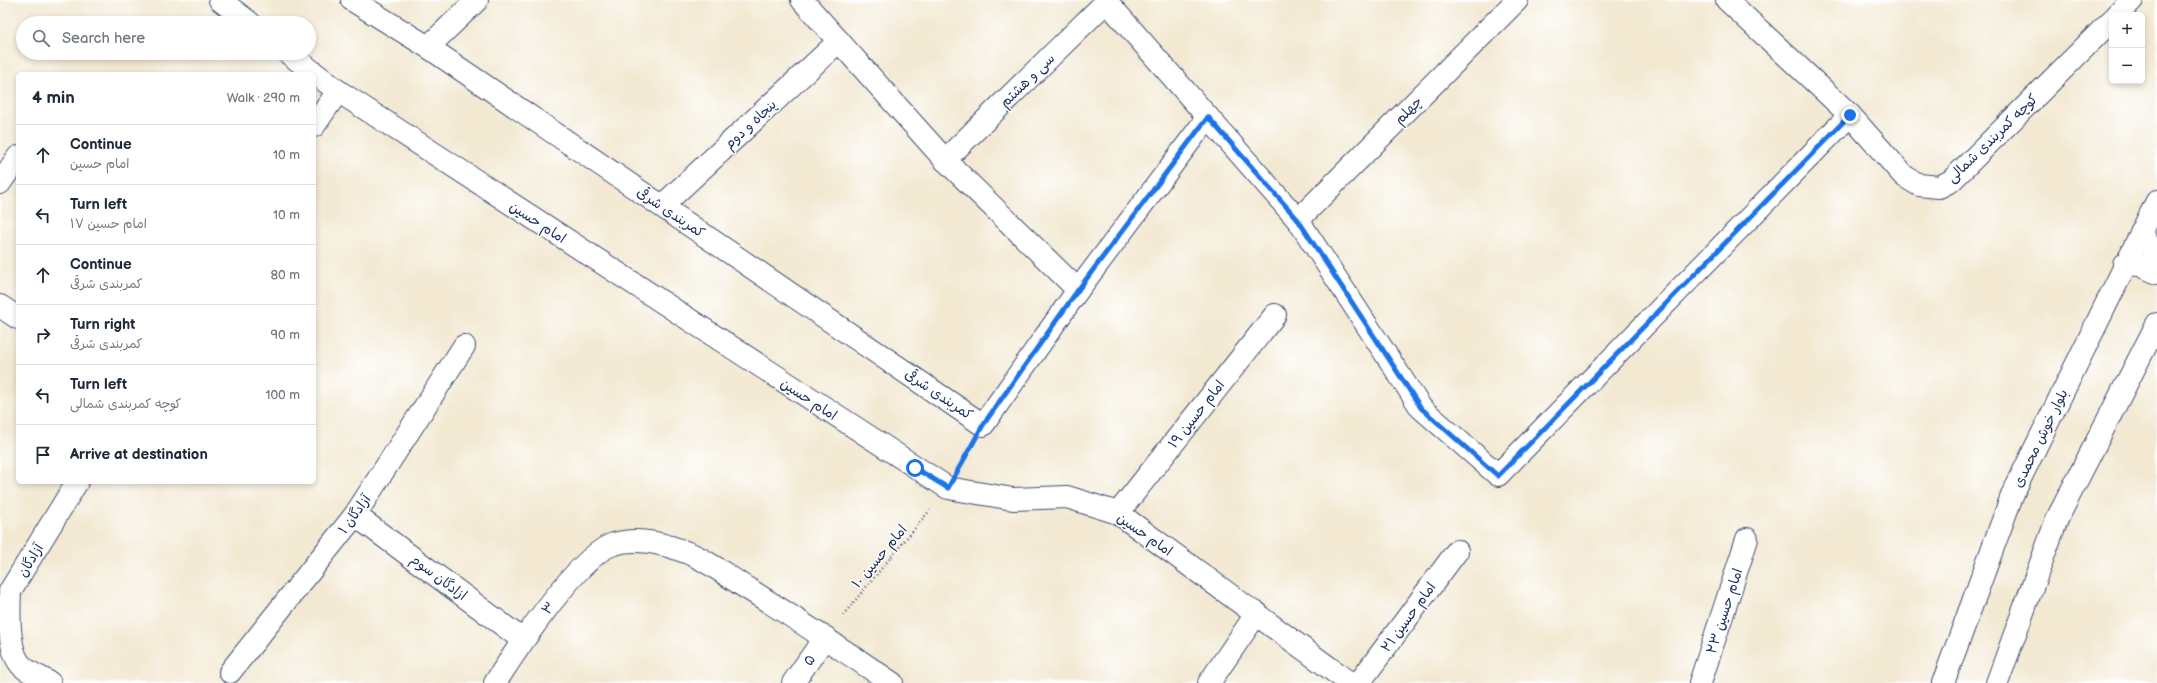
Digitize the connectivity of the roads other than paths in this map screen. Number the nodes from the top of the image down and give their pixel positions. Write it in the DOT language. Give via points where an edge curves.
graph roads {
  1 [pos="220,0"];
  2 [pos="352,0"];
  3 [pos="477,0"];
  4 [pos="802,0"];
  5 [pos="1517,0"];
  6 [pos="2132,0"];
  7 [pos="1108,1"];
  8 [pos="1730,1"];
  9 [pos="2120,12"];
  10 [pos="241,16"];
  11 [pos="2109,23"];
  12 [pos="839,41"];
  13 [pos="428,47"];
  14 [pos="297,60"];
  15 [pos="313,72"];
  16 [pos="316,74"];
  17 [pos="338,91"];
  18 [pos="1850,115"];
  19 [pos="1208,117"];
  20 [pos="316,123"];
  21 [pos="16,160"];
  22 [pos="945,160"];
  23 [pos="0,183"];
  24 [pos="2157,200"];
  25 [pos="662,206"];
  26 [pos="1298,220"];
  27 [pos="2141,232"];
  28 [pos="2157,251"];
  29 [pos="2124,264"];
  30 [pos="2157,273"];
  31 [pos="1078,290"];
  32 [pos="0,306"];
  33 [pos="1275,315"];
  34 [pos="16,317"];
  35 [pos="2157,324"];
  36 [pos="464,346"];
  37 [pos="76,484"];
  38 [pos="1118,514"];
  39 [pos="354,515"];
  40 [pos="1747,539"];
  41 [pos="1457,551"];
  42 [pos="1257,613"];
  43 [pos="825,637"];
  44 [pos="522,640"];
  45 [pos="230,672"];
  46 [pos="50,683"];
  47 [pos="495,683"];
  48 [pos="793,683"];
  49 [pos="892,683"];
  50 [pos="1209,683"];
  51 [pos="1350,683"];
  52 [pos="1359,683"];
  53 [pos="1700,683"];
  54 [pos="1943,683"];
  55 [pos="1997,683"];
  1 -- 10 [label="street"];
  2 -- 13 [label="street, کمربندی شرقی"];
  3 -- 13 [label="street"];
  4 -- 12 [label="street"];
  5 -- 26 [label="street, چهلم"];
  6 -- 9 [label="street"];
  7 -- 19 [label="street"];
  7 -- 22 [label="street, سی و هشتم"];
  8 -- 18 [label="street, کوچه کمربندی شمالی"];
  11 -- 18 [label="street, کوچه کمربندی شمالی" via="1951,181 1939,187 1919,184 1904,176"];
  12 -- 22 [label="street"];
  12 -- 25 [label="street, پنجاه و دوم"];
  13 -- 25 [label="street, کمربندی شرقی"];
  14 -- 15 [label="street, امام حسین"];
  16 -- 17 [label="street, امام حسین"];
  17 -- 20 [label="street"];
  17 -- 38 [label="street, امام حسین" via="948,488 1013,499 1067,497"];
  18 -- 26 [label="street" via="1498,476 1421,408"];
  19 -- 26 [label="street"];
  19 -- 31 [label="street, کمربندی شرقی"];
  21 -- 23 [label="street"];
  22 -- 31 [label="street"];
  24 -- 27 [label="street, بلوار خوش محمدی"];
  25 -- 31 [label="street, کمربندی شرقی" via="983,425"];
  27 -- 28 [label="street" via="2149,245"];
  27 -- 29 [label="street, بلوار خوش محمدی"];
  29 -- 30 [label="street" via="2140,265"];
  29 -- 54 [label="street, بلوار خوش محمدی" via="2014,493"];
  32 -- 34 [label="street"];
  33 -- 38 [label="street, امام حسین ۱۹"];
  35 -- 55 [label="street" via="2058,518"];
  36 -- 39 [label="street, آزادگان ۱"];
  37 -- 46 [label="street, آزادگان" via="10,591 12,645 22,666"];
  38 -- 42 [label="street, امام حسین"];
  39 -- 44 [label="street, ازادگان سوم"];
  39 -- 45 [label="street, آزادگان ۱"];
  40 -- 53 [label="street, امام حسین ۲۳"];
  41 -- 52 [label="street, امام حسین ۲۱"];
  42 -- 50 [label="street"];
  42 -- 51 [label="street, امام حسین"];
  43 -- 44 [label="street, ۳" via="694,556 657,543 636,541 612,544 584,564"];
  43 -- 48 [label="street, ۵"];
  43 -- 49 [label="street"];
  44 -- 47 [label="street, ۳"];
}
